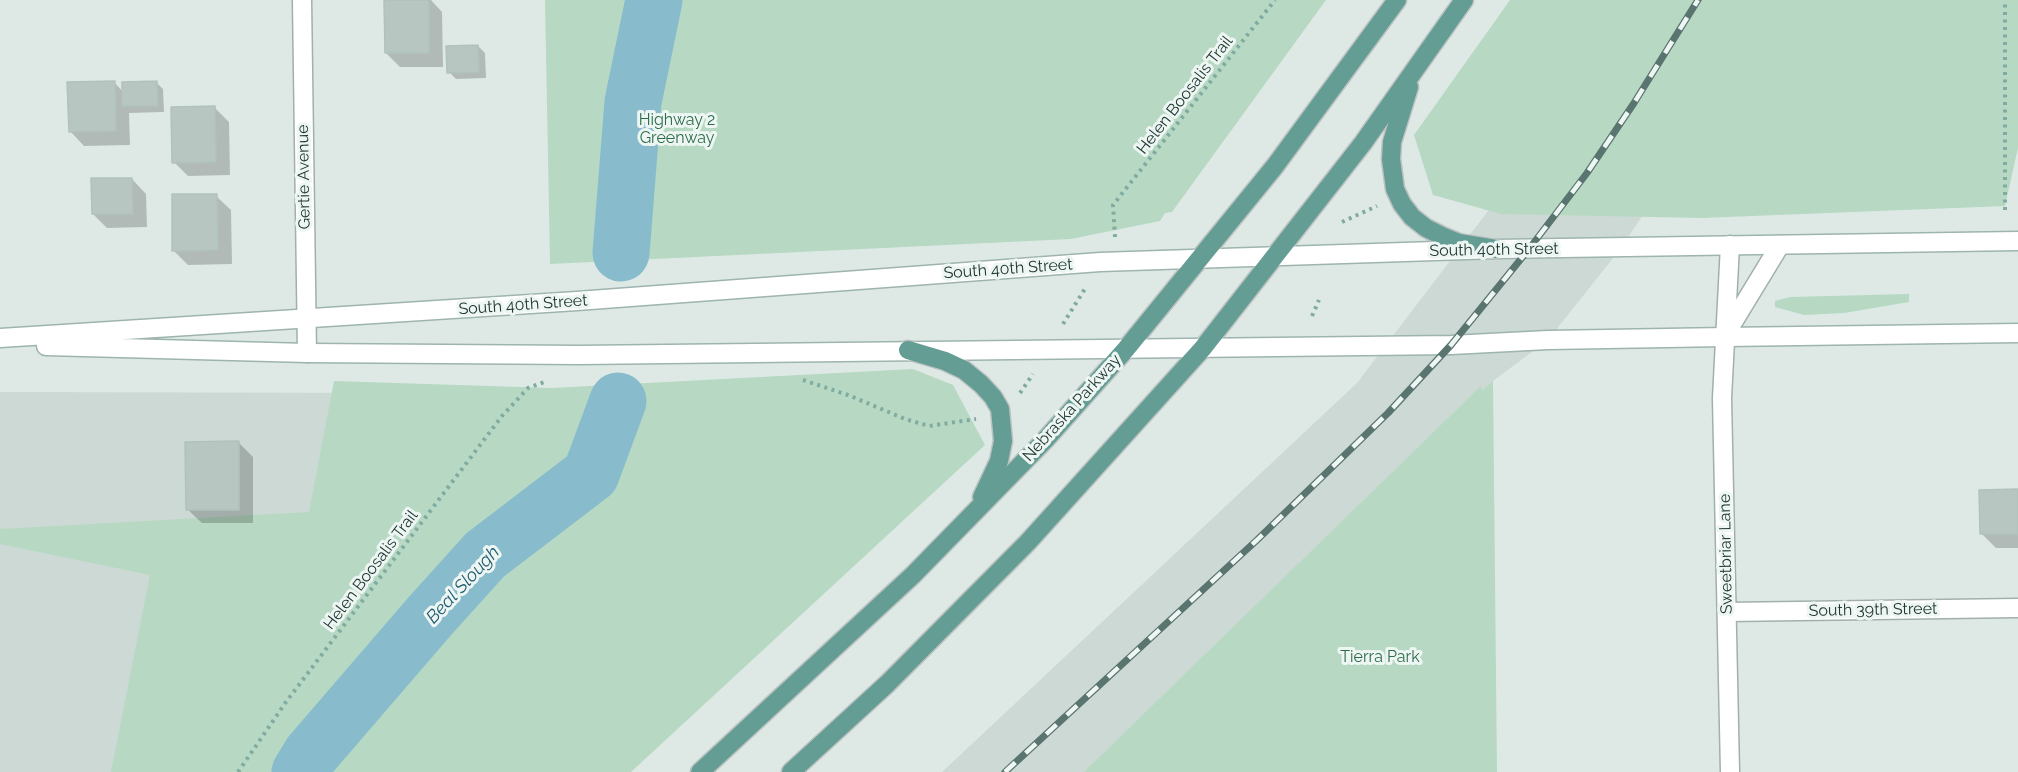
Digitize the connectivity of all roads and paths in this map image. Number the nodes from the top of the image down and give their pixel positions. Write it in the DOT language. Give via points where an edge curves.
graph roads {
  1 [pos="302,0"];
  2 [pos="1275,0"];
  3 [pos="1396,0"];
  4 [pos="1464,0"];
  5 [pos="2005,0"];
  6 [pos="1418,64"];
  7 [pos="1113,205"];
  8 [pos="1378,205"];
  9 [pos="2005,210"];
  10 [pos="1342,222"];
  11 [pos="2018,241"];
  12 [pos="1780,244"];
  13 [pos="1730,245"];
  14 [pos="1496,249"];
  15 [pos="1275,256"];
  16 [pos="1199,259"];
  17 [pos="1319,300"];
  18 [pos="1312,316"];
  19 [pos="307,319"];
  20 [pos="2018,333"];
  21 [pos="1725,337"];
  22 [pos="0,338"];
  23 [pos="0,345"];
  24 [pos="1203,348"];
  25 [pos="1126,349"];
  26 [pos="908,350"];
  27 [pos="307,353"];
  28 [pos="528,388"];
  29 [pos="974,513"];
  30 [pos="2018,608"];
  31 [pos="1727,612"];
  32 [pos="238,772"];
  33 [pos="700,772"];
  34 [pos="791,772"];
  35 [pos="1730,772"];
  1 -- 19 [label="main road, Gertie Avenue"];
  2 -- 7 [label="path, Helen Boosalis Trail"];
  3 -- 16 [label="main road, Nebraska Parkway" via="1275,166"];
  4 -- 6 [label="main road"];
  5 -- 9 [label="path"];
  6 -- 14 [label="main road" via="1392,142 1395,189 1412,218 1426,228 1459,243"];
  6 -- 15 [label="main road"];
  8 -- 10 [label="path"];
  11 -- 12 [label="main road, South 40th Street"];
  12 -- 13 [label="main road, South 40th Street"];
  12 -- 21 [label="main road, Sweetbriar Lane"];
  13 -- 14 [label="main road, South 40th Street"];
  13 -- 21 [label="main road, Sweetbriar Lane"];
  14 -- 15 [label="main road, South 40th Street"];
  15 -- 16 [label="main road, South 40th Street"];
  15 -- 24 [label="main road"];
  16 -- 19 [label="main road, South 40th Street" via="1067,264"];
  16 -- 25 [label="main road, Nebraska Parkway"];
  17 -- 18 [label="path"];
  19 -- 22 [label="main road, South 40th Street"];
  19 -- 27 [label="main road, Gertie Avenue"];
  20 -- 21 [label="main road"];
  21 -- 24 [label="main road"];
  21 -- 31 [label="main road, Sweetbriar Lane" via="1722,398"];
  23 -- 27 [label="main road"];
  24 -- 25 [label="main road"];
  24 -- 34 [label="main road" via="1028,542 887,684"];
  25 -- 26 [label="main road"];
  25 -- 29 [label="main road, Nebraska Parkway"];
  26 -- 27 [label="main road" via="580,355"];
  26 -- 29 [label="main road" via="964,370 987,390 1000,409 1003,441 999,460"];
  28 -- 32 [label="path, Helen Boosalis Trail" via="502,416"];
  29 -- 33 [label="main road, Nebraska Parkway" via="913,575"];
  30 -- 31 [label="main road, South 39th Street"];
  31 -- 35 [label="main road, Sweetbriar Lane"];
}
